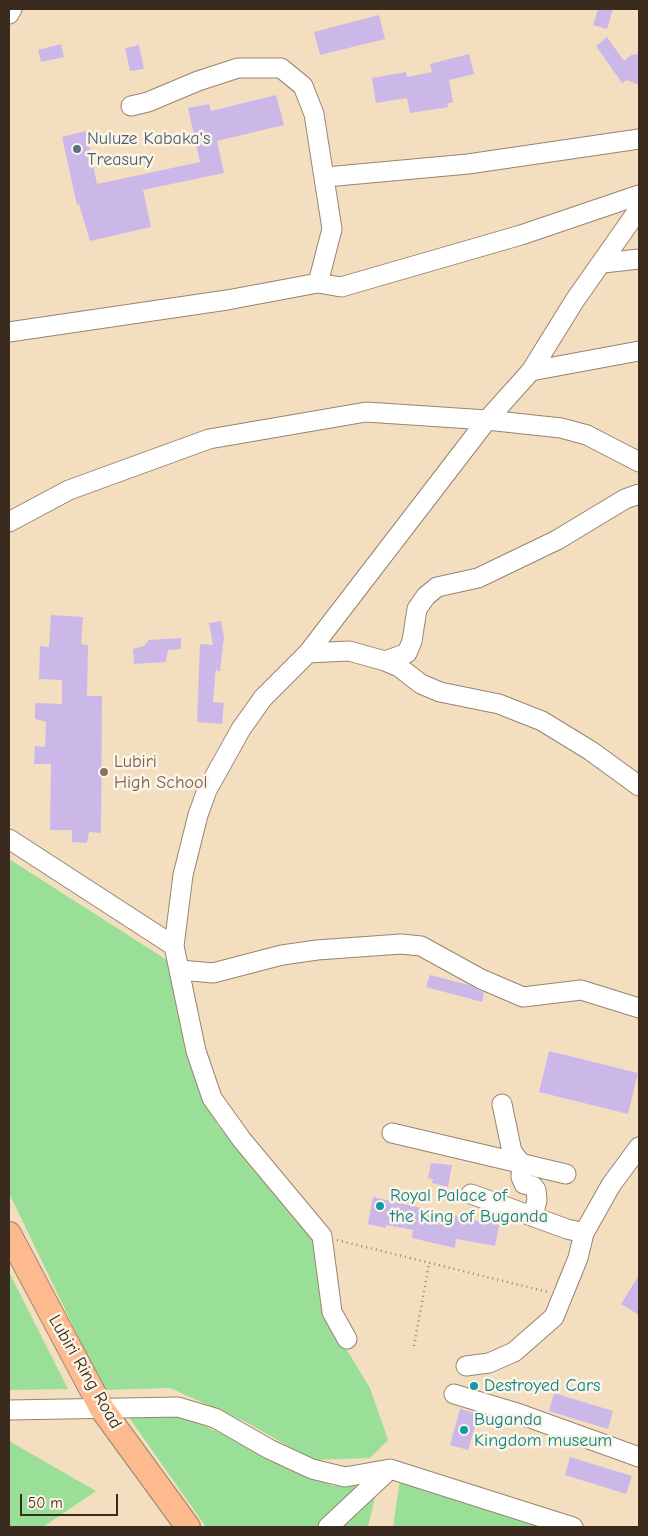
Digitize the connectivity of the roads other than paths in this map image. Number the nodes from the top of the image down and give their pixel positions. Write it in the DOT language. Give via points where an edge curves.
graph roads {
  1 [pos="12,9"];
  2 [pos="9,14"];
  3 [pos="131,106"];
  4 [pos="639,140"];
  5 [pos="326,177"];
  6 [pos="639,196"];
  7 [pos="639,209"];
  8 [pos="639,259"];
  9 [pos="602,263"];
  10 [pos="318,283"];
  11 [pos="9,332"];
  12 [pos="639,351"];
  13 [pos="531,371"];
  14 [pos="487,420"];
  15 [pos="639,462"];
  16 [pos="639,494"];
  17 [pos="9,522"];
  18 [pos="308,653"];
  19 [pos="385,661"];
  20 [pos="639,786"];
  21 [pos="9,838"];
  22 [pos="174,946"];
  23 [pos="180,970"];
  24 [pos="639,1008"];
  25 [pos="502,1104"];
  26 [pos="392,1133"];
  27 [pos="639,1147"];
  28 [pos="522,1164"];
  29 [pos="566,1174"];
  30 [pos="471,1194"];
  31 [pos="533,1216"];
  32 [pos="584,1233"];
  33 [pos="9,1234"];
  34 [pos="347,1339"];
  35 [pos="466,1366"];
  36 [pos="454,1394"];
  37 [pos="112,1409"];
  38 [pos="9,1410"];
  39 [pos="639,1457"];
  40 [pos="390,1469"];
  41 [pos="188,1527"];
  42 [pos="328,1527"];
  43 [pos="573,1527"];
  1 -- 2 [label="street"];
  3 -- 5 [label="street" via="238,68 281,68 303,86 314,114"];
  4 -- 5 [label="street" via="468,164"];
  5 -- 10 [label="street" via="332,229"];
  6 -- 10 [label="street" via="521,235 341,287"];
  7 -- 9 [label="street"];
  8 -- 9 [label="street"];
  9 -- 13 [label="street"];
  10 -- 11 [label="street" via="227,300"];
  12 -- 13 [label="street"];
  13 -- 14 [label="street"];
  14 -- 15 [label="street" via="562,428 594,439"];
  14 -- 17 [label="street" via="366,412 208,440 69,490"];
  14 -- 18 [label="street"];
  16 -- 19 [label="street" via="557,540 478,578 437,588 426,596 418,609 406,653"];
  18 -- 19 [label="street" via="349,651"];
  18 -- 22 [label="street" via="263,698 241,729 207,790 183,875"];
  19 -- 20 [label="street" via="440,692 498,704 542,721"];
  21 -- 22 [label="street"];
  22 -- 23 [label="street"];
  23 -- 24 [label="street" via="213,973 316,950 402,944 421,946 481,979 523,997 581,990"];
  23 -- 34 [label="street" via="196,1051 212,1098 242,1140 322,1236 332,1312"];
  25 -- 28 [label="street" via="512,1152"];
  26 -- 28 [label="street"];
  27 -- 32 [label="street" via="611,1185"];
  28 -- 29 [label="street"];
  28 -- 31 [label="street" via="524,1184 536,1190"];
  30 -- 31 [label="street"];
  31 -- 32 [label="street"];
  32 -- 35 [label="street" via="578,1258 554,1317 514,1352 489,1363"];
  33 -- 37 [label="main road, Lubiri Ring Road"];
  36 -- 39 [label="street"];
  37 -- 38 [label="street"];
  37 -- 40 [label="street" via="178,1407 215,1418 312,1469 345,1477"];
  37 -- 41 [label="main road, Lubiri Ring Road"];
  40 -- 42 [label="street"];
  40 -- 43 [label="street"];
}
